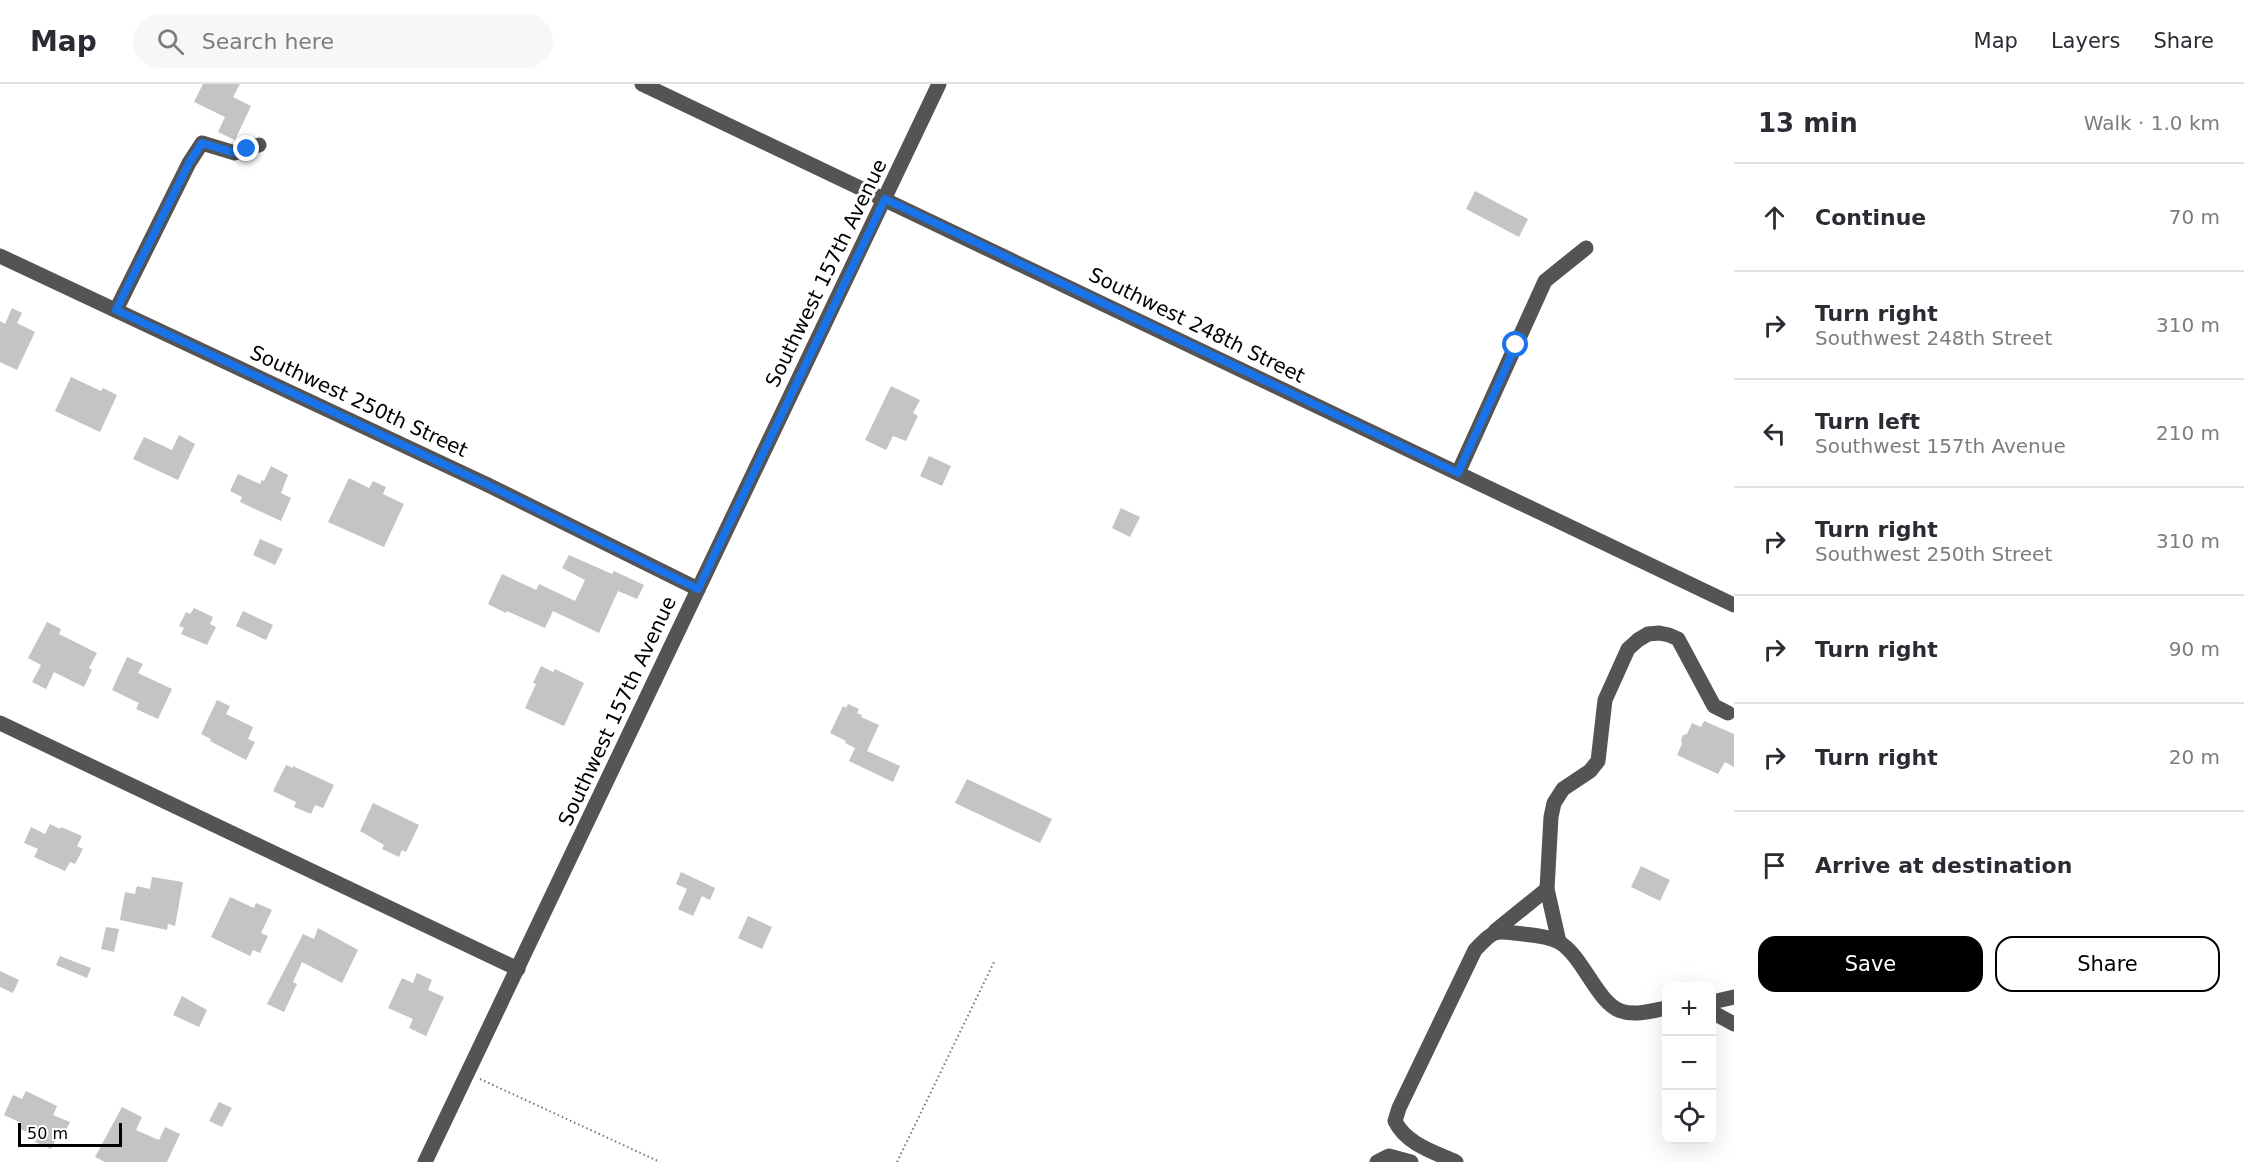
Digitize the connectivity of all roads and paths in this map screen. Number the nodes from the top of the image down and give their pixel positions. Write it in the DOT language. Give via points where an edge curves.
graph roads {
  1 [pos="642,84"];
  2 [pos="939,84"];
  3 [pos="259,145"];
  4 [pos="885,199"];
  5 [pos="1586,248"];
  6 [pos="0,256"];
  7 [pos="116,310"];
  8 [pos="1458,473"];
  9 [pos="698,589"];
  10 [pos="1734,605"];
  11 [pos="1728,712"];
  12 [pos="0,723"];
  13 [pos="1546,889"];
  14 [pos="1495,931"];
  15 [pos="1559,942"];
  16 [pos="994,962"];
  17 [pos="518,969"];
  18 [pos="1734,997"];
  19 [pos="1716,1001"];
  20 [pos="1662,1009"];
  21 [pos="1716,1014"];
  22 [pos="1734,1024"];
  23 [pos="468,1073"];
  24 [pos="1452,1161"];
  25 [pos="425,1162"];
  26 [pos="660,1162"];
  27 [pos="897,1162"];
  28 [pos="1377,1162"];
  29 [pos="1412,1162"];
  1 -- 4 [label="street, Southwest 248th Street"];
  2 -- 4 [label="street, Southwest 157th Avenue"];
  3 -- 7 [label="street" via="235,153 202,143"];
  4 -- 8 [label="street, Southwest 248th Street"];
  4 -- 9 [label="street, Southwest 157th Avenue"];
  5 -- 8 [label="street" via="1545,281"];
  6 -- 7 [label="street, Southwest 250th Street"];
  7 -- 9 [label="street, Southwest 250th Street" via="488,485"];
  8 -- 10 [label="street, Southwest 248th Street"];
  9 -- 17 [label="street, Southwest 157th Avenue"];
  11 -- 13 [label="street" via="1714,706 1678,639 1647,634 1628,649 1605,700 1598,761 1563,789 1554,803"];
  12 -- 17 [label="street"];
  13 -- 14 [label="street"];
  13 -- 15 [label="street"];
  14 -- 15 [label="street"];
  14 -- 24 [label="street" via="1475,950 1395,1121 1413,1142"];
  15 -- 20 [label="street" via="1590,975 1605,999 1620,1011 1641,1013"];
  16 -- 27 [label="path"];
  17 -- 23 [label="street, Southwest 157th Avenue"];
  18 -- 19 [label="street"];
  21 -- 22 [label="street"];
  23 -- 25 [label="street, Southwest 157th Avenue"];
  23 -- 26 [label="path"];
  28 -- 29 [label="street" via="1389,1156"];
}
